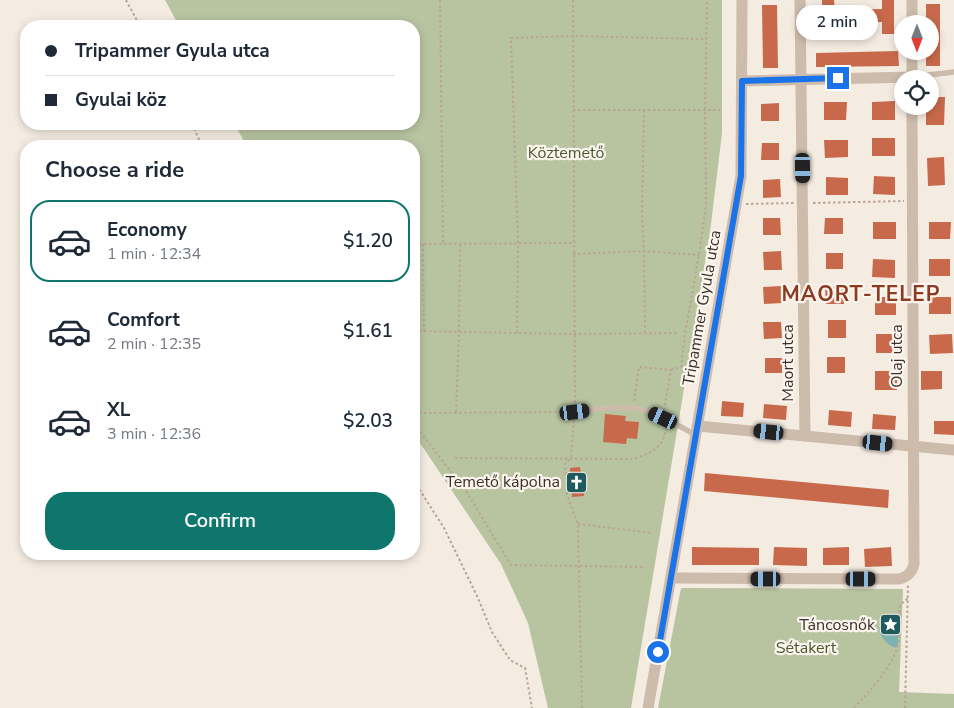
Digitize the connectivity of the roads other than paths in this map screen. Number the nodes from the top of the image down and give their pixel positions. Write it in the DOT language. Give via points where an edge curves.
graph roads {
  1 [pos="742,0"];
  2 [pos="800,0"];
  3 [pos="912,0"];
  4 [pos="912,15"];
  5 [pos="954,72"];
  6 [pos="939,74"];
  7 [pos="894,78"];
  8 [pos="801,79"];
  9 [pos="742,81"];
  10 [pos="912,115"];
  11 [pos="575,412"];
  12 [pos="697,430"];
  13 [pos="805,436"];
  14 [pos="914,447"];
  15 [pos="954,450"];
  16 [pos="671,578"];
  17 [pos="648,708"];
  1 -- 9 [label="street, Tripammer Gyula utca"];
  2 -- 8 [label="street"];
  3 -- 4 [label="street"];
  5 -- 6 [label="lane"];
  7 -- 8 [label="street"];
  8 -- 9 [label="street"];
  8 -- 13 [label="street, Maort utca"];
  9 -- 12 [label="street, Tripammer Gyula utca" via="741,176"];
  10 -- 14 [label="street, Olaj utca"];
  11 -- 12 [label="lane" via="633,409"];
  12 -- 13 [label="street"];
  12 -- 16 [label="street, Tripammer Gyula utca"];
  13 -- 14 [label="street"];
  14 -- 15 [label="street"];
  14 -- 16 [label="street, Olaj utca" via="914,564 908,575 899,579"];
  16 -- 17 [label="street, Tripammer Gyula utca"];
}
